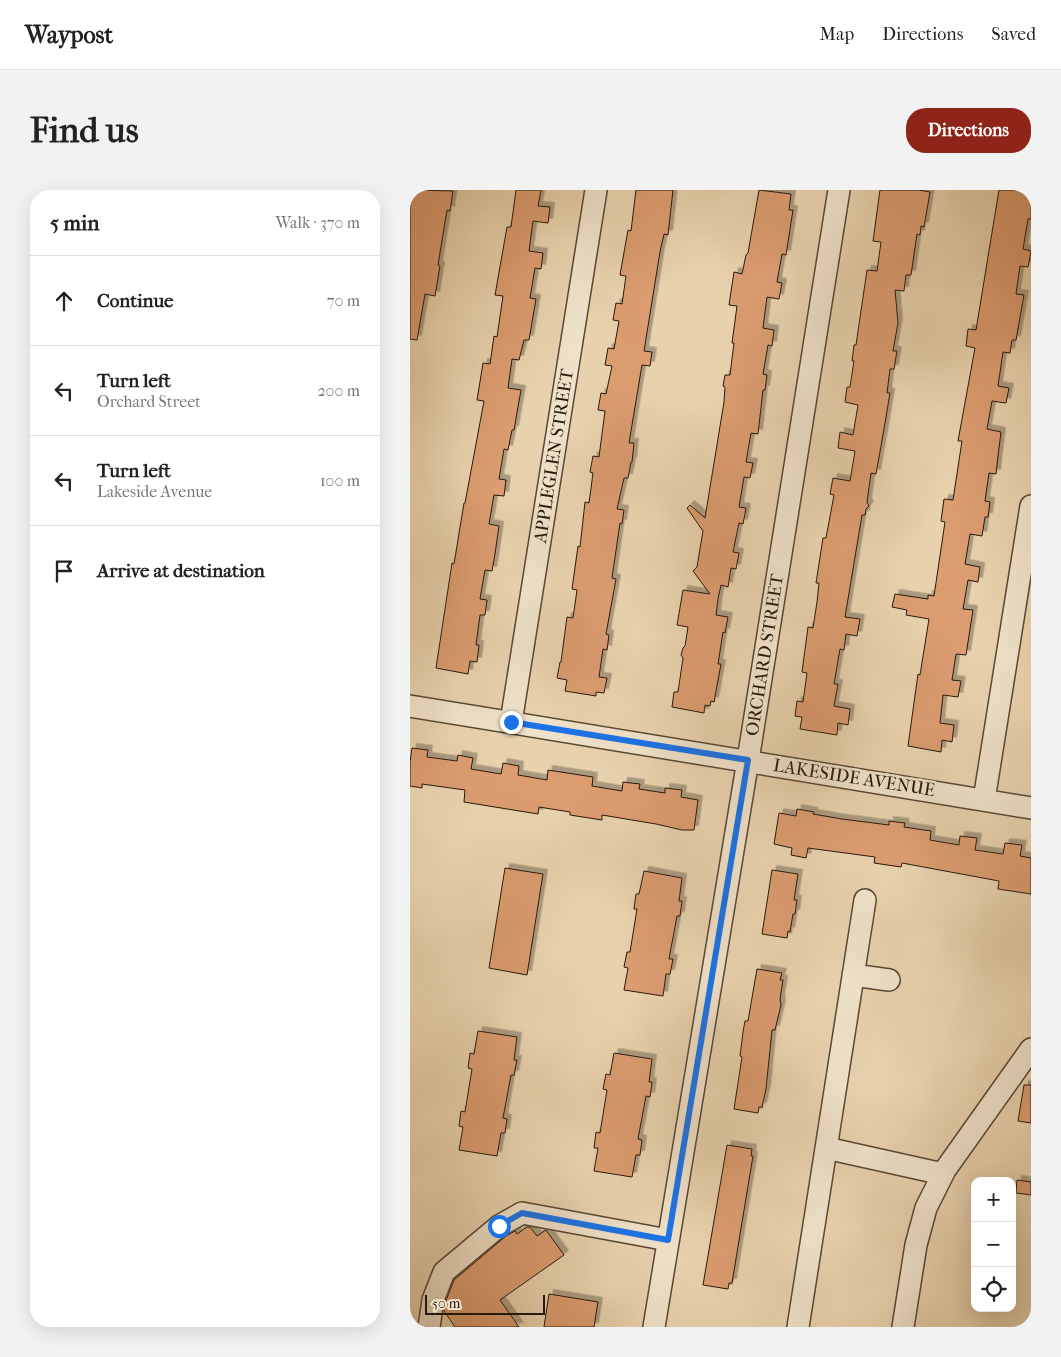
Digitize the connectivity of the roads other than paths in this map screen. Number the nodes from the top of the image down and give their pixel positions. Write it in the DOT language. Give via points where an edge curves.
graph roads {
  1 [pos="596,190"];
  2 [pos="839,190"];
  3 [pos="1031,506"];
  4 [pos="410,706"];
  5 [pos="511,722"];
  6 [pos="748,760"];
  7 [pos="984,800"];
  8 [pos="1031,808"];
  9 [pos="866,900"];
  10 [pos="853,975"];
  11 [pos="889,980"];
  12 [pos="1031,1049"];
  13 [pos="826,1148"];
  14 [pos="943,1174"];
  15 [pos="668,1240"];
  16 [pos="429,1327"];
  17 [pos="654,1327"];
  18 [pos="798,1327"];
  19 [pos="903,1327"];
  1 -- 5 [label="street, APPLEGLEN STREET"];
  2 -- 6 [label="street, ORCHARD STREET"];
  3 -- 7 [label="street"];
  4 -- 5 [label="street, LAKESIDE AVENUE"];
  5 -- 6 [label="street, LAKESIDE AVENUE"];
  6 -- 7 [label="street, LAKESIDE AVENUE"];
  6 -- 15 [label="street, ORCHARD STREET"];
  7 -- 8 [label="street, LAKESIDE AVENUE"];
  9 -- 10 [label="street"];
  10 -- 11 [label="street"];
  10 -- 13 [label="street"];
  12 -- 14 [label="street"];
  13 -- 14 [label="street"];
  13 -- 18 [label="street"];
  14 -- 19 [label="street" via="926,1208 916,1245"];
  15 -- 16 [label="street" via="522,1213 499,1226 444,1272 433,1300"];
  15 -- 17 [label="street, ORCHARD STREET"];
}
